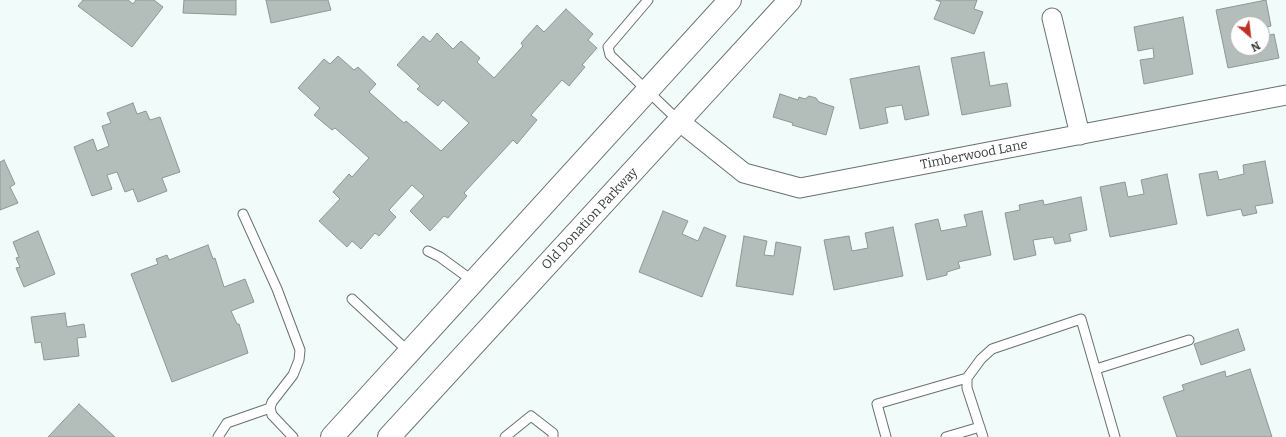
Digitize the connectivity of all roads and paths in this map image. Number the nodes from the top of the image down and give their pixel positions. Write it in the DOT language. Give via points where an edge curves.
graph roads {
  1 [pos="648,0"];
  2 [pos="730,0"];
  3 [pos="790,0"];
  4 [pos="1052,18"];
  5 [pos="646,91"];
  6 [pos="1286,94"];
  7 [pos="679,121"];
  8 [pos="1080,135"];
  9 [pos="243,214"];
  10 [pos="428,251"];
  11 [pos="473,281"];
  12 [pos="352,299"];
  13 [pos="1189,340"];
  14 [pos="409,352"];
  15 [pos="1096,370"];
  16 [pos="967,378"];
  17 [pos="270,408"];
  18 [pos="980,427"];
  19 [pos="218,437"];
  20 [pos="293,437"];
  21 [pos="332,437"];
  22 [pos="389,437"];
  23 [pos="506,437"];
  24 [pos="553,437"];
  25 [pos="886,437"];
  26 [pos="946,437"];
  27 [pos="982,437"];
  28 [pos="1115,437"];
  1 -- 5 [label="lane" via="608,47 610,55"];
  2 -- 5 [label="street"];
  3 -- 7 [label="street, Old Donation Parkway"];
  4 -- 8 [label="street"];
  5 -- 7 [label="lane"];
  5 -- 11 [label="street"];
  6 -- 8 [label="street, Timberwood Lane"];
  7 -- 8 [label="street, Timberwood Lane" via="744,173 800,188"];
  7 -- 22 [label="street, Old Donation Parkway"];
  9 -- 17 [label="lane" via="277,289 300,350 293,375"];
  10 -- 11 [label="lane"];
  11 -- 14 [label="street"];
  12 -- 14 [label="lane"];
  13 -- 15 [label="lane"];
  14 -- 21 [label="street"];
  15 -- 16 [label="lane" via="1081,319 992,349"];
  15 -- 28 [label="lane"];
  16 -- 18 [label="lane"];
  16 -- 25 [label="lane" via="877,404"];
  17 -- 19 [label="lane" via="227,423"];
  17 -- 20 [label="lane" via="272,416"];
  18 -- 26 [label="lane"];
  18 -- 27 [label="lane"];
  23 -- 24 [label="lane" via="531,416 553,433"];
}
